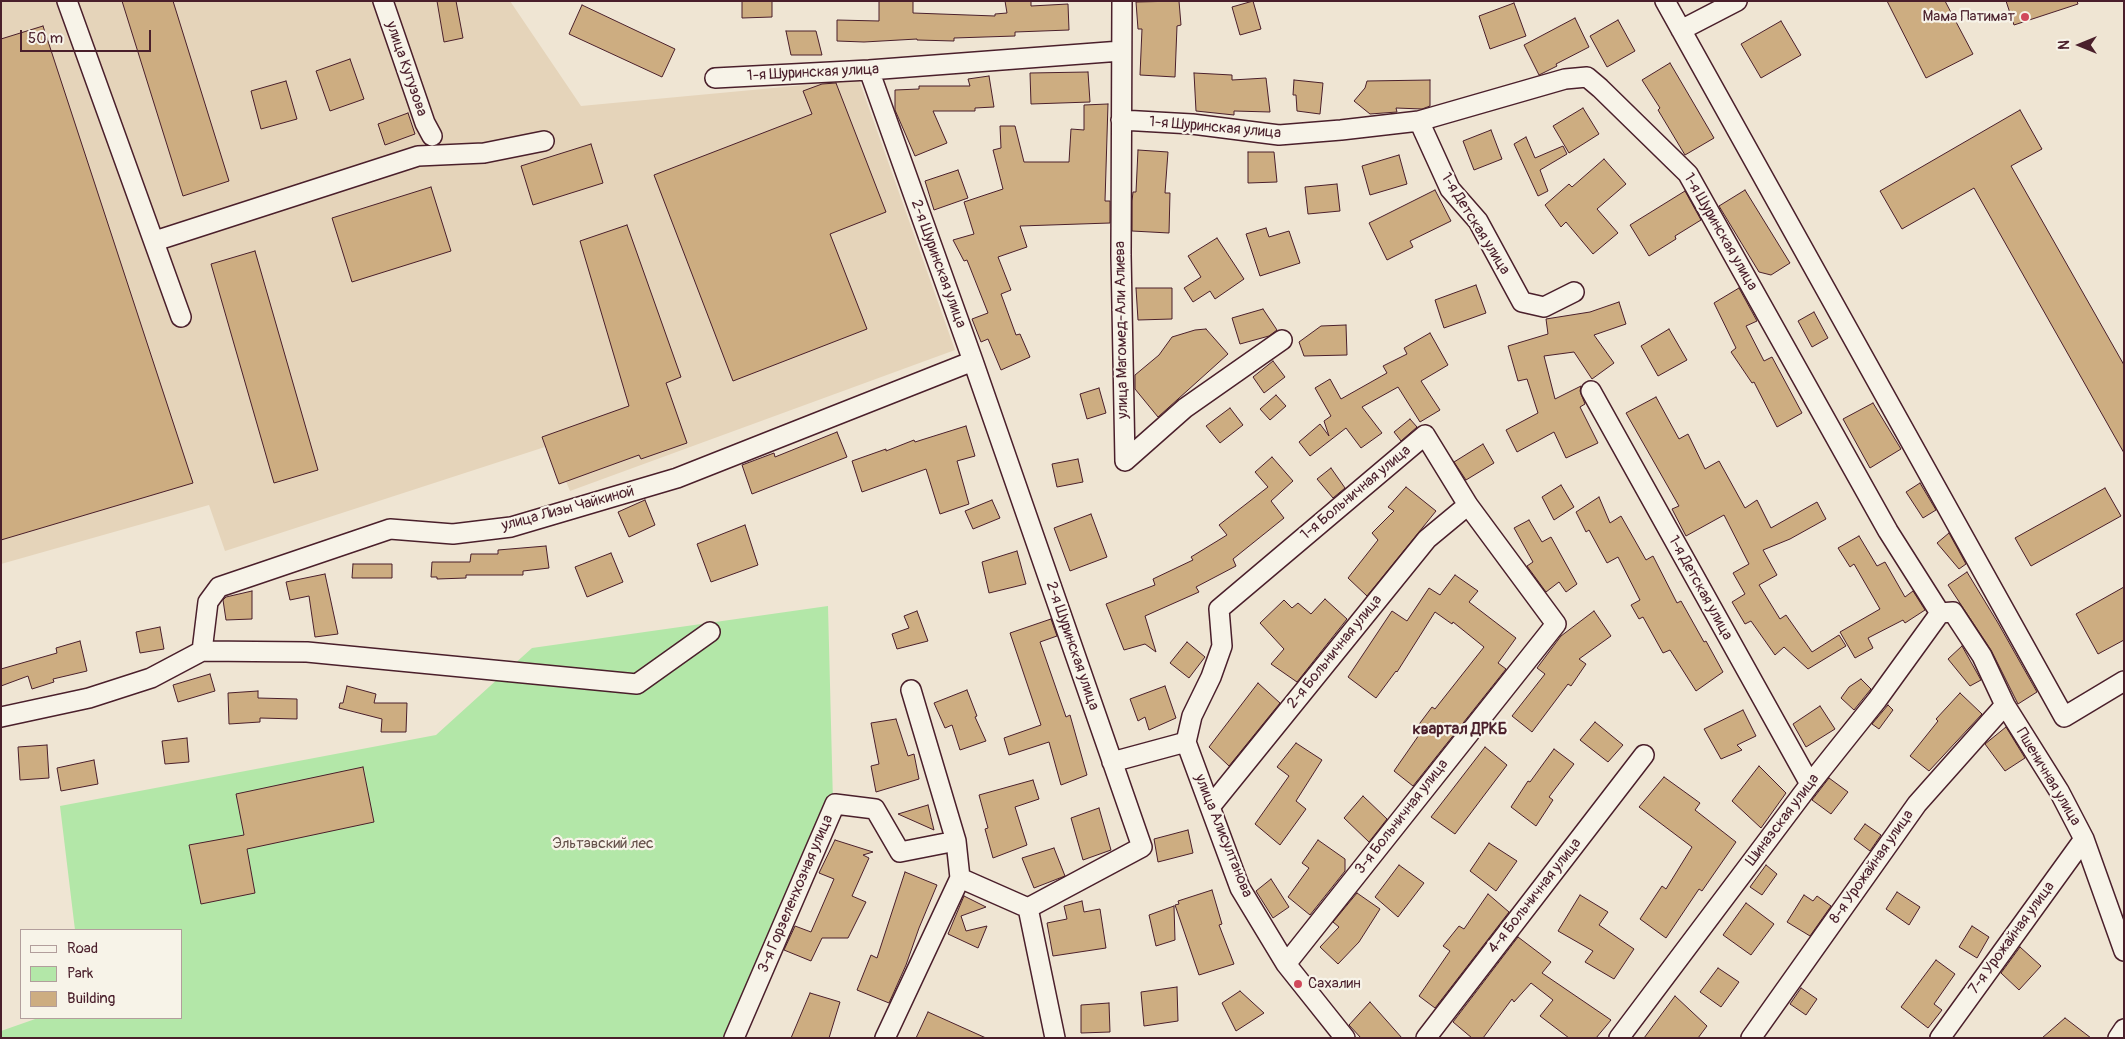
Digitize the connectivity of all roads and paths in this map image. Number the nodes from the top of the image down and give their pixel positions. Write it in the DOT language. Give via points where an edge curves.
graph roads {
  1 [pos="67,1"];
  2 [pos="383,1"];
  3 [pos="1122,1"];
  4 [pos="1665,1"];
  5 [pos="1737,1"];
  6 [pos="1681,30"];
  7 [pos="1121,51"];
  8 [pos="869,70"];
  9 [pos="715,78"];
  10 [pos="1121,120"];
  11 [pos="1419,121"];
  12 [pos="432,136"];
  13 [pos="544,141"];
  14 [pos="155,241"];
  15 [pos="1574,292"];
  16 [pos="181,317"];
  17 [pos="1282,340"];
  18 [pos="973,361"];
  19 [pos="1591,391"];
  20 [pos="1468,505"];
  21 [pos="1946,612"];
  22 [pos="1556,624"];
  23 [pos="710,632"];
  24 [pos="202,651"];
  25 [pos="2124,681"];
  26 [pos="911,690"];
  27 [pos="2005,705"];
  28 [pos="1,717"];
  29 [pos="1186,742"];
  30 [pos="1644,755"];
  31 [pos="1112,762"];
  32 [pos="1810,784"];
  33 [pos="1210,807"];
  34 [pos="2084,839"];
  35 [pos="956,841"];
  36 [pos="960,878"];
  37 [pos="1028,908"];
  38 [pos="2124,951"];
  39 [pos="1286,964"];
  40 [pos="2124,1029"];
  41 [pos="734,1038"];
  42 [pos="885,1038"];
  43 [pos="1055,1038"];
  44 [pos="1059,1038"];
  45 [pos="1345,1038"];
  46 [pos="1426,1038"];
  47 [pos="1619,1038"];
  48 [pos="1751,1038"];
  49 [pos="1940,1038"];
  50 [pos="2118,1038"];
  1 -- 14 [label="street"];
  2 -- 12 [label="street, улица Кутузова"];
  3 -- 7 [label="street, улица Магомед-Али Алиева"];
  4 -- 6 [label="street"];
  5 -- 6 [label="street"];
  6 -- 25 [label="street" via="2064,718"];
  7 -- 8 [label="street, 1-я Шуринская улица"];
  7 -- 10 [label="street, улица Магомед-Али Алиева"];
  8 -- 9 [label="street, 1-я Шуринская улица"];
  8 -- 18 [label="street, 2-я Шуринская улица"];
  10 -- 11 [label="street, 1-я Шуринская улица" via="1192,124 1279,135"];
  10 -- 17 [label="street, улица Магомед-Али Алиева" via="1125,461 1185,408"];
  11 -- 15 [label="street, 1-я Детская улица" via="1450,189 1478,222 1522,302 1544,307"];
  11 -- 21 [label="street, 1-я Шуринская улица" via="1565,79 1587,77 1600,88 1688,174 1888,531"];
  13 -- 14 [label="street" via="484,153 418,156"];
  14 -- 16 [label="street"];
  18 -- 24 [label="street, улица Лизы Чайкиной" via="677,478 511,527 454,534 390,528 218,586 208,602"];
  18 -- 31 [label="street, 2-я Шуринская улица"];
  19 -- 32 [label="street, 1-я Детская улица"];
  20 -- 22 [label="street, 1-я Больничная улица"];
  20 -- 29 [label="street, 1-я Больничная улица" via="1425,435 1219,609 1222,646 1192,716"];
  20 -- 33 [label="street, 2-я Больничная улица" via="1427,539"];
  21 -- 27 [label="street, Пшеничная улица" via="1982,656"];
  21 -- 32 [label="street, Шиназская улица"];
  22 -- 39 [label="street, 3-я Больничная улица"];
  23 -- 24 [label="street" via="637,684 307,652"];
  24 -- 28 [label="street" via="150,678 89,698"];
  26 -- 35 [label="street"];
  27 -- 34 [label="street, Пшеничная улица"];
  27 -- 48 [label="street, 8-я Урожайная улица" via="1917,804"];
  29 -- 31 [label="street"];
  29 -- 33 [label="street, улица Алисултанова"];
  30 -- 46 [label="street, 4-я Больничная улица"];
  31 -- 37 [label="street, 2-я Шуринская улица" via="1142,847"];
  32 -- 47 [label="street, Шиназская улица"];
  33 -- 39 [label="street, улица Алисултанова" via="1240,888"];
  34 -- 38 [label="street, Пшеничная улица"];
  34 -- 49 [label="street, 7-я Урожайная улица"];
  35 -- 36 [label="street"];
  35 -- 41 [label="street, 3-я Горзеленхозная улица" via="900,852 875,809 835,804"];
  36 -- 37 [label="street"];
  36 -- 42 [label="street"];
  37 -- 43 [label="street"];
  39 -- 45 [label="street, улица Алисултанова"];
  40 -- 50 [label="street"];
  43 -- 44 [label="street"];
}
